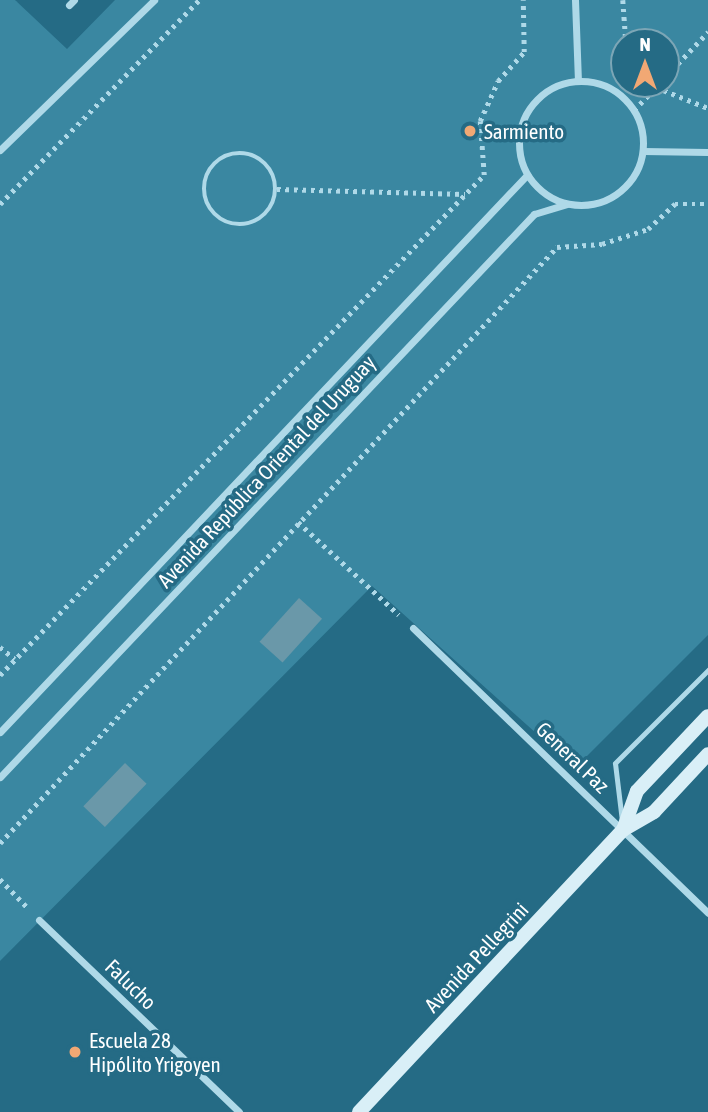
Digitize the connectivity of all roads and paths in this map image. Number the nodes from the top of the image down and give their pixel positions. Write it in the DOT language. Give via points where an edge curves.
graph roads {
  1 [pos="154,0"];
  2 [pos="199,0"];
  3 [pos="523,0"];
  4 [pos="575,0"];
  5 [pos="623,0"];
  6 [pos="625,28"];
  7 [pos="708,32"];
  8 [pos="680,61"];
  9 [pos="578,81"];
  10 [pos="645,98"];
  11 [pos="677,98"];
  12 [pos="708,108"];
  13 [pos="634,110"];
  14 [pos="0,149"];
  15 [pos="643,151"];
  16 [pos="708,152"];
  17 [pos="527,175"];
  18 [pos="277,189"];
  19 [pos="466,194"];
  20 [pos="0,204"];
  21 [pos="566,204"];
  22 [pos="708,204"];
  23 [pos="298,522"];
  24 [pos="413,628"];
  25 [pos="0,647"];
  26 [pos="15,659"];
  27 [pos="708,670"];
  28 [pos="0,675"];
  29 [pos="708,716"];
  30 [pos="0,732"];
  31 [pos="708,754"];
  32 [pos="0,777"];
  33 [pos="623,830"];
  34 [pos="0,843"];
  35 [pos="0,879"];
  36 [pos="708,913"];
  37 [pos="39,920"];
  38 [pos="239,1112"];
  39 [pos="359,1112"];
  1 -- 14 [label="street"];
  2 -- 20 [label="path"];
  3 -- 19 [label="path" via="524,52 498,81 480,121 484,175"];
  4 -- 9 [label="street"];
  5 -- 6 [label="path"];
  7 -- 8 [label="path"];
  9 -- 13 [label="street" via="610,88"];
  9 -- 17 [label="street" via="544,93 531,106 518,140"];
  10 -- 13 [label="path"];
  11 -- 12 [label="path"];
  13 -- 15 [label="street"];
  15 -- 16 [label="street"];
  15 -- 21 [label="street" via="625,188 587,205"];
  17 -- 21 [label="street" via="537,188"];
  17 -- 30 [label="street, Avenida República Oriental del Uruguay"];
  18 -- 18 [label="path" via="265,214 240,225 215,214 205,195 205,183 216,162 237,153 261,158 275,177"];
  18 -- 19 [label="path"];
  19 -- 26 [label="path"];
  21 -- 32 [label="street, Avenida República Oriental del Uruguay" via="534,214"];
  22 -- 23 [label="path" via="676,204 648,229 602,244 557,247"];
  23 -- 24 [label="path"];
  23 -- 34 [label="path"];
  24 -- 33 [label="street, General Paz"];
  25 -- 26 [label="path"];
  26 -- 28 [label="path"];
  27 -- 33 [label="lane" via="615,763"];
  29 -- 33 [label="main road, Avenida Pellegrini" via="637,791"];
  31 -- 33 [label="main road, Avenida Pellegrini" via="654,812"];
  33 -- 36 [label="street, General Paz"];
  33 -- 39 [label="main road, Avenida Pellegrini"];
  35 -- 37 [label="path"];
  37 -- 38 [label="street, Falucho"];
}
